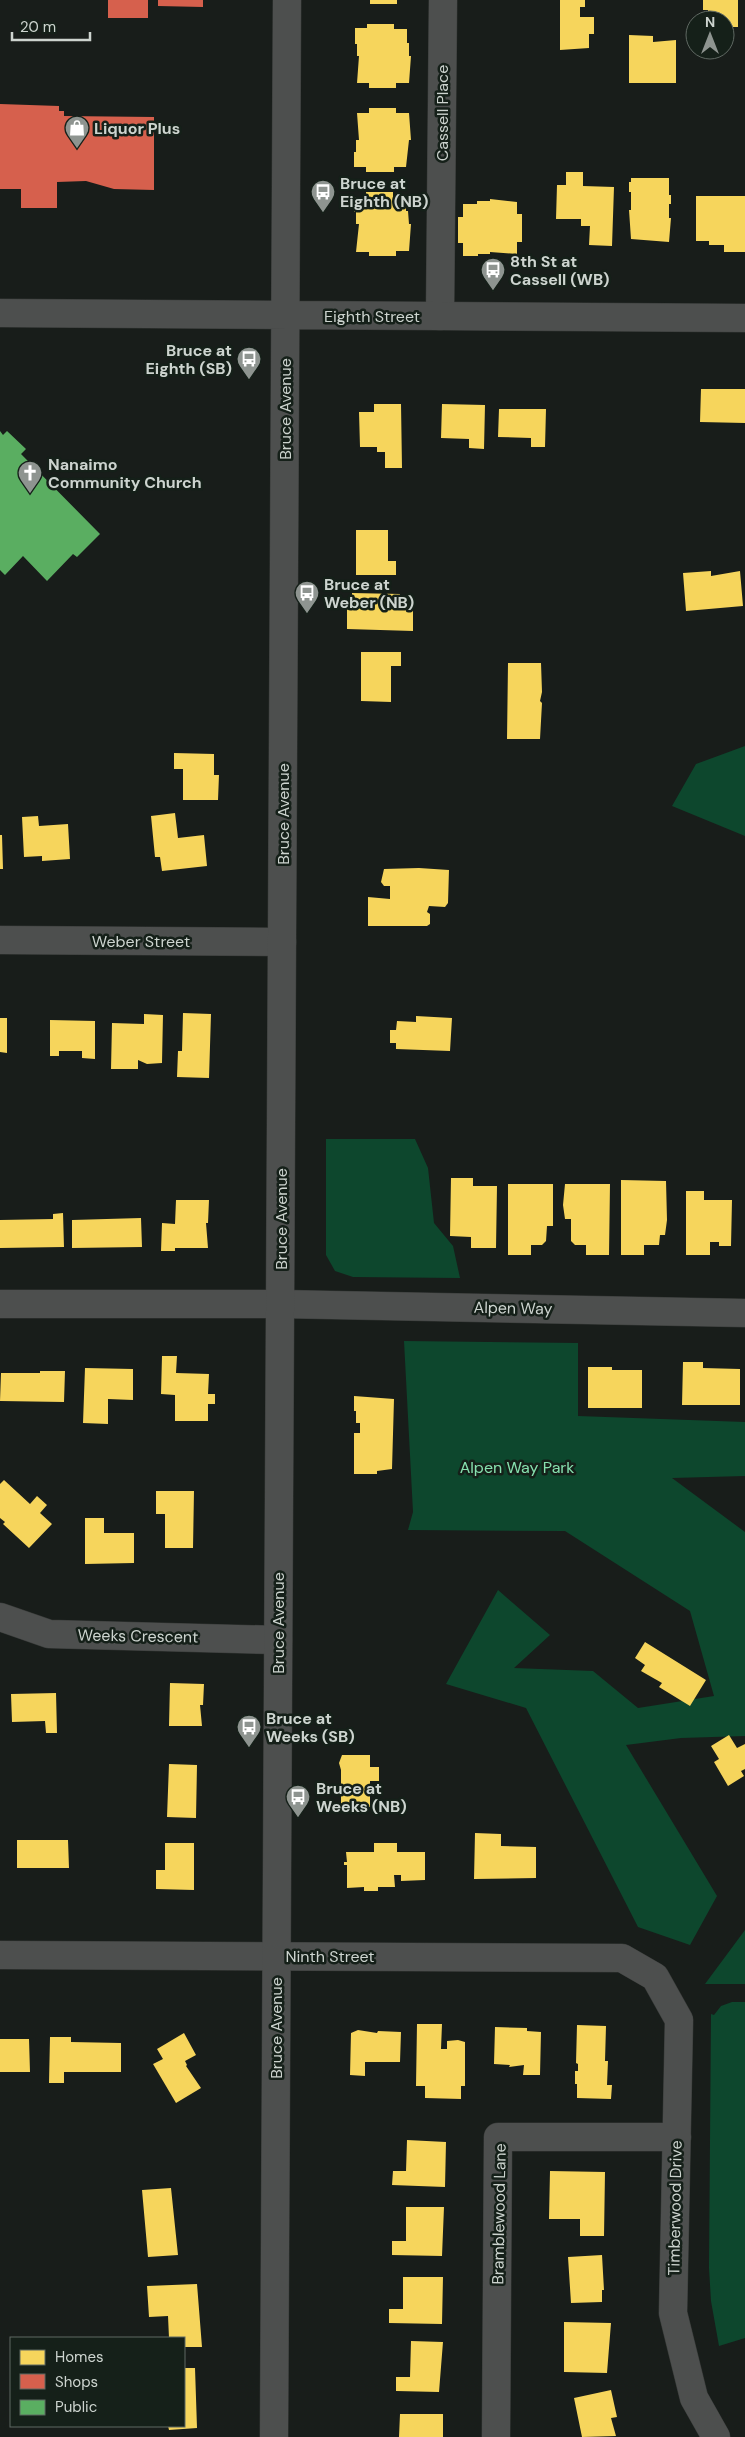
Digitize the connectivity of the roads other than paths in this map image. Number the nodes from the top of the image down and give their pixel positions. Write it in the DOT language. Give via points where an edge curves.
graph roads {
  1 [pos="287,0"];
  2 [pos="443,0"];
  3 [pos="0,314"];
  4 [pos="286,315"];
  5 [pos="440,316"];
  6 [pos="745,318"];
  7 [pos="0,940"];
  8 [pos="282,942"];
  9 [pos="0,1304"];
  10 [pos="280,1304"];
  11 [pos="745,1313"];
  12 [pos="0,1617"];
  13 [pos="278,1640"];
  14 [pos="0,1954"];
  15 [pos="276,1956"];
  16 [pos="655,1977"];
  17 [pos="676,2137"];
  18 [pos="274,2437"];
  19 [pos="496,2437"];
  20 [pos="716,2437"];
  1 -- 4 [label="street, Bruce Avenue"];
  2 -- 5 [label="street, Cassell Place"];
  3 -- 4 [label="street, Eighth Street"];
  4 -- 5 [label="street, Eighth Street"];
  4 -- 8 [label="street, Bruce Avenue"];
  5 -- 6 [label="street, Eighth Street"];
  7 -- 8 [label="street, Weber Street"];
  8 -- 10 [label="street, Bruce Avenue"];
  9 -- 10 [label="street"];
  10 -- 11 [label="street, Alpen Way"];
  10 -- 13 [label="street, Bruce Avenue"];
  12 -- 13 [label="street, Weeks Crescent" via="49,1634"];
  13 -- 15 [label="street, Bruce Avenue"];
  14 -- 15 [label="street, Ninth Street"];
  15 -- 16 [label="street, Ninth Street" via="622,1958"];
  15 -- 18 [label="street, Bruce Avenue"];
  16 -- 17 [label="street, Timberwood Drive" via="679,2020"];
  17 -- 19 [label="street, Bramblewood Lane" via="498,2137"];
  17 -- 20 [label="street, Timberwood Drive" via="673,2313 694,2398"];
}
